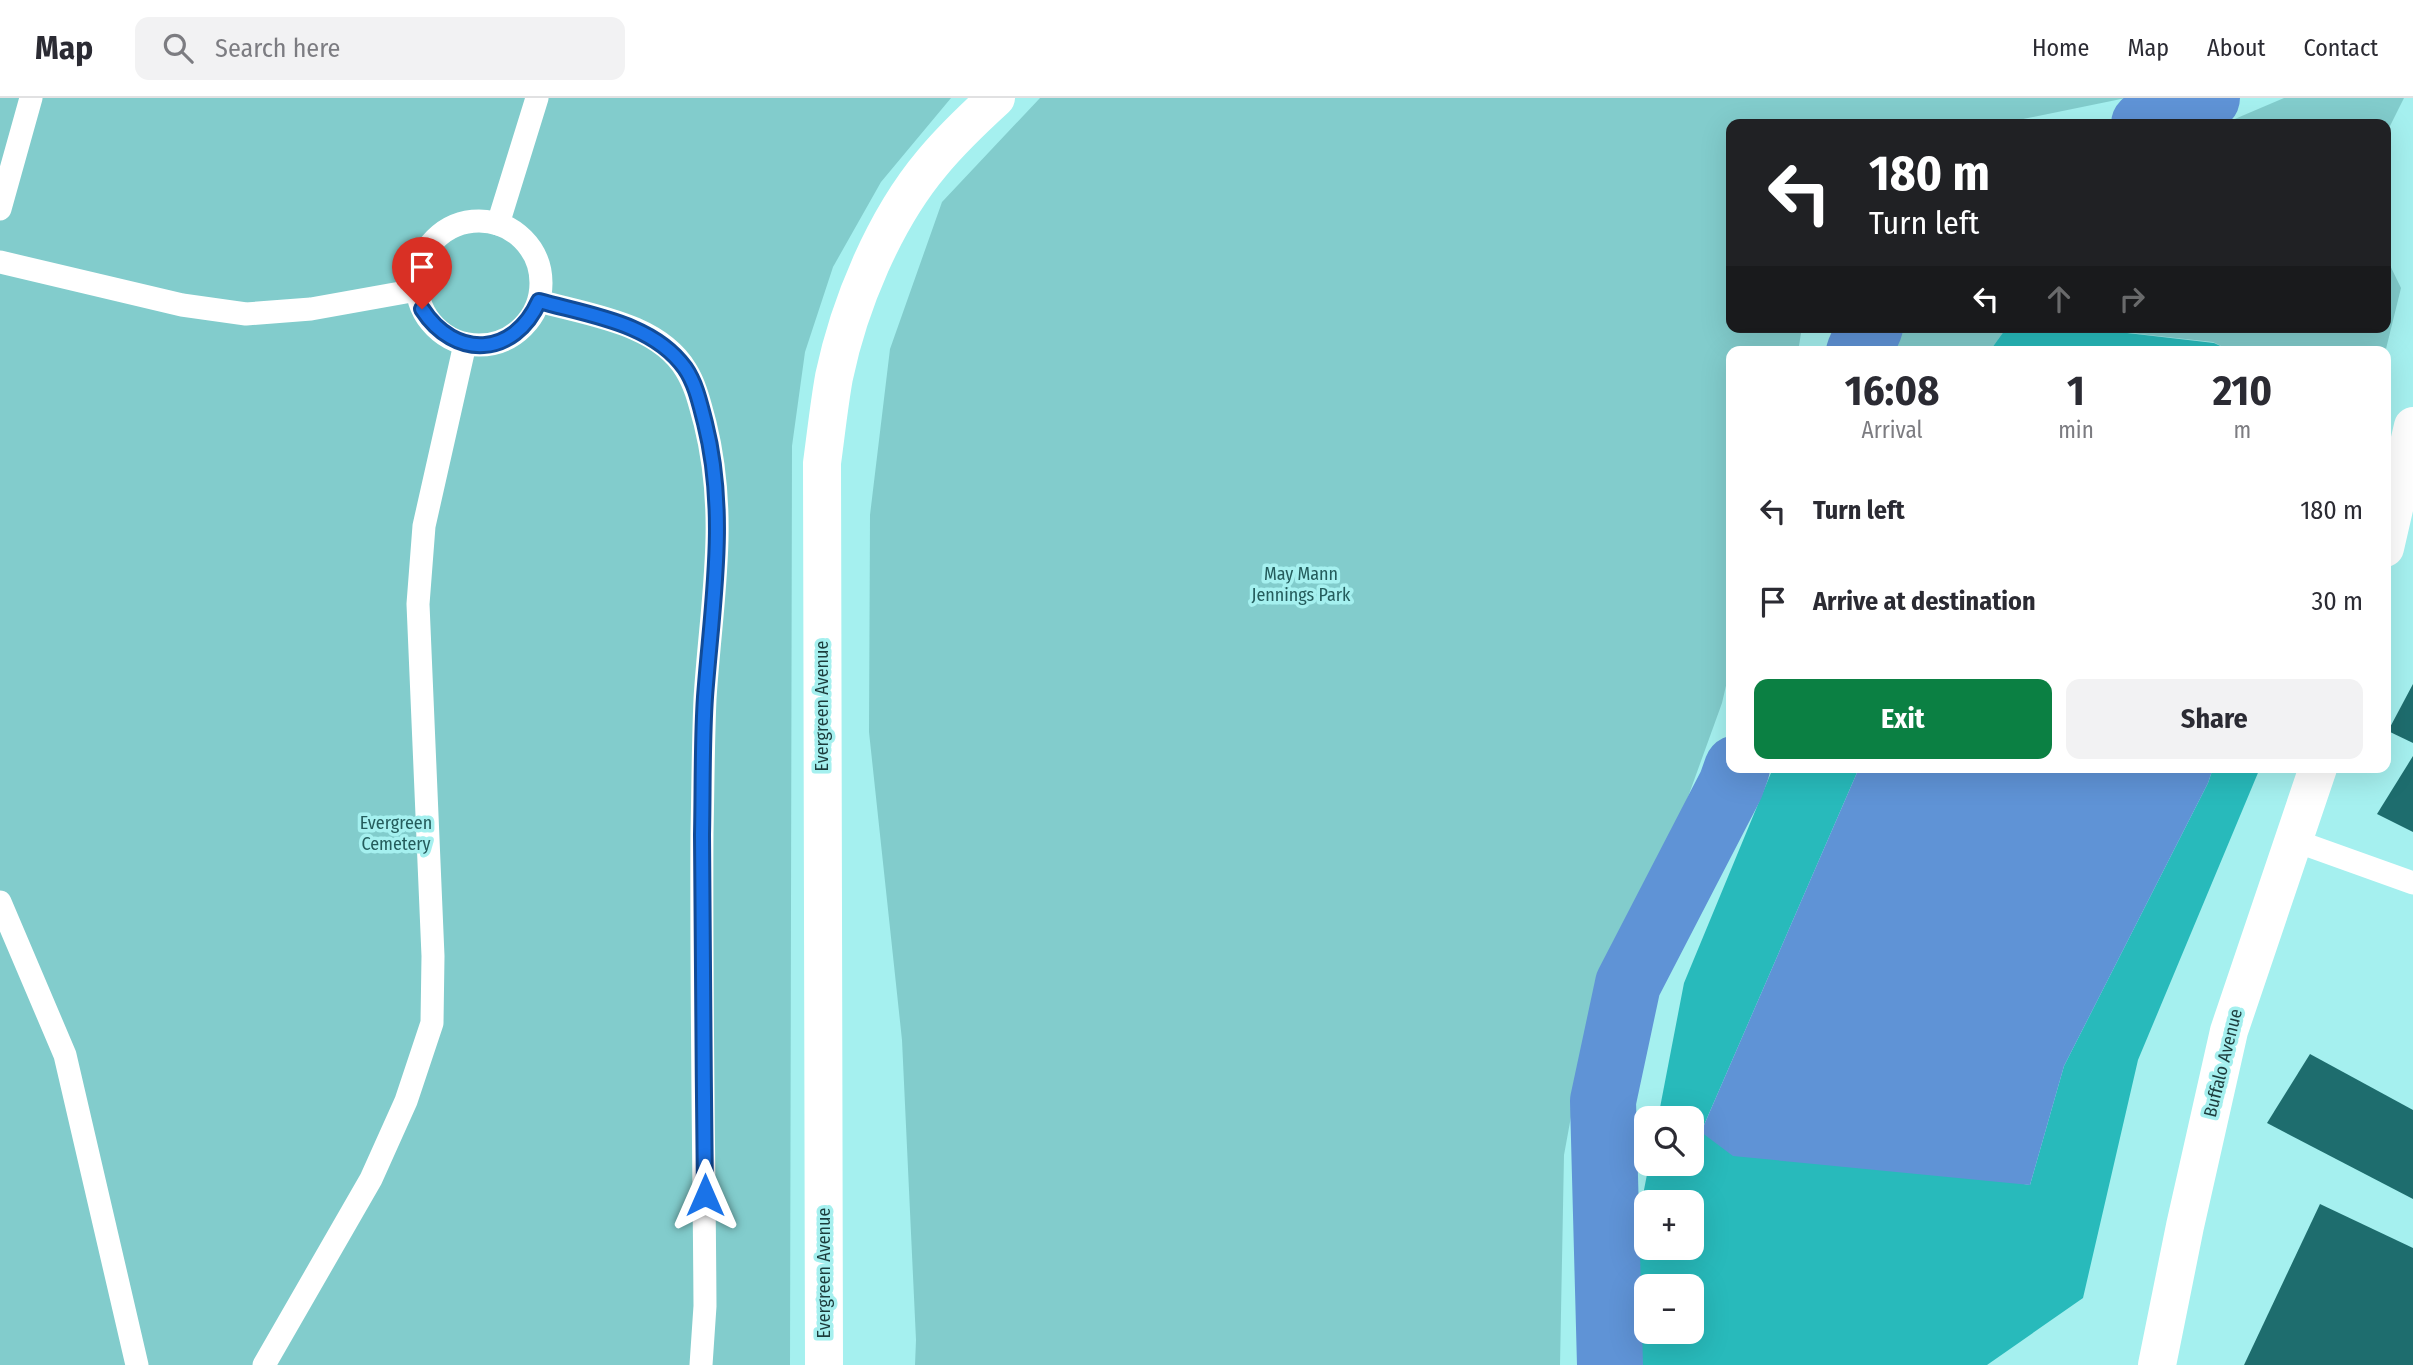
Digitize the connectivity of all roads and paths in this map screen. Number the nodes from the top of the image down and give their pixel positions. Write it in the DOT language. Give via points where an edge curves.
graph roads {
  1 [pos="31,98"];
  2 [pos="537,98"];
  3 [pos="996,98"];
  4 [pos="0,209"];
  5 [pos="498,224"];
  6 [pos="0,262"];
  7 [pos="417,290"];
  8 [pos="539,301"];
  9 [pos="465,344"];
  10 [pos="2413,426"];
  11 [pos="2391,522"];
  12 [pos="2316,773"];
  13 [pos="2293,840"];
  14 [pos="2413,883"];
  15 [pos="0,902"];
  16 [pos="137,1365"];
  17 [pos="264,1365"];
  18 [pos="701,1365"];
  19 [pos="824,1365"];
  20 [pos="2157,1365"];
  1 -- 4 [label="lane"];
  2 -- 5 [label="lane"];
  3 -- 19 [label="street, Evergreen Avenue" via="930,165 870,266 834,378 824,450"];
  5 -- 7 [label="lane" via="478,221 440,235 426,250"];
  5 -- 8 [label="lane" via="529,246 542,282"];
  6 -- 7 [label="lane" via="182,305 246,314 311,309"];
  7 -- 9 [label="lane" via="432,324"];
  8 -- 9 [label="lane" via="518,332 502,341"];
  8 -- 18 [label="lane" via="629,327 665,345 686,369 697,393 712,451 718,556 705,713 702,834 705,1306"];
  9 -- 17 [label="lane" via="424,526 418,604 432,1023 407,1101 371,1179"];
  10 -- 11 [label="street"];
  12 -- 13 [label="street, Buffalo Avenue"];
  13 -- 14 [label="lane"];
  13 -- 20 [label="street, Buffalo Avenue" via="2229,1031"];
  15 -- 16 [label="lane" via="65,1055"];
}
